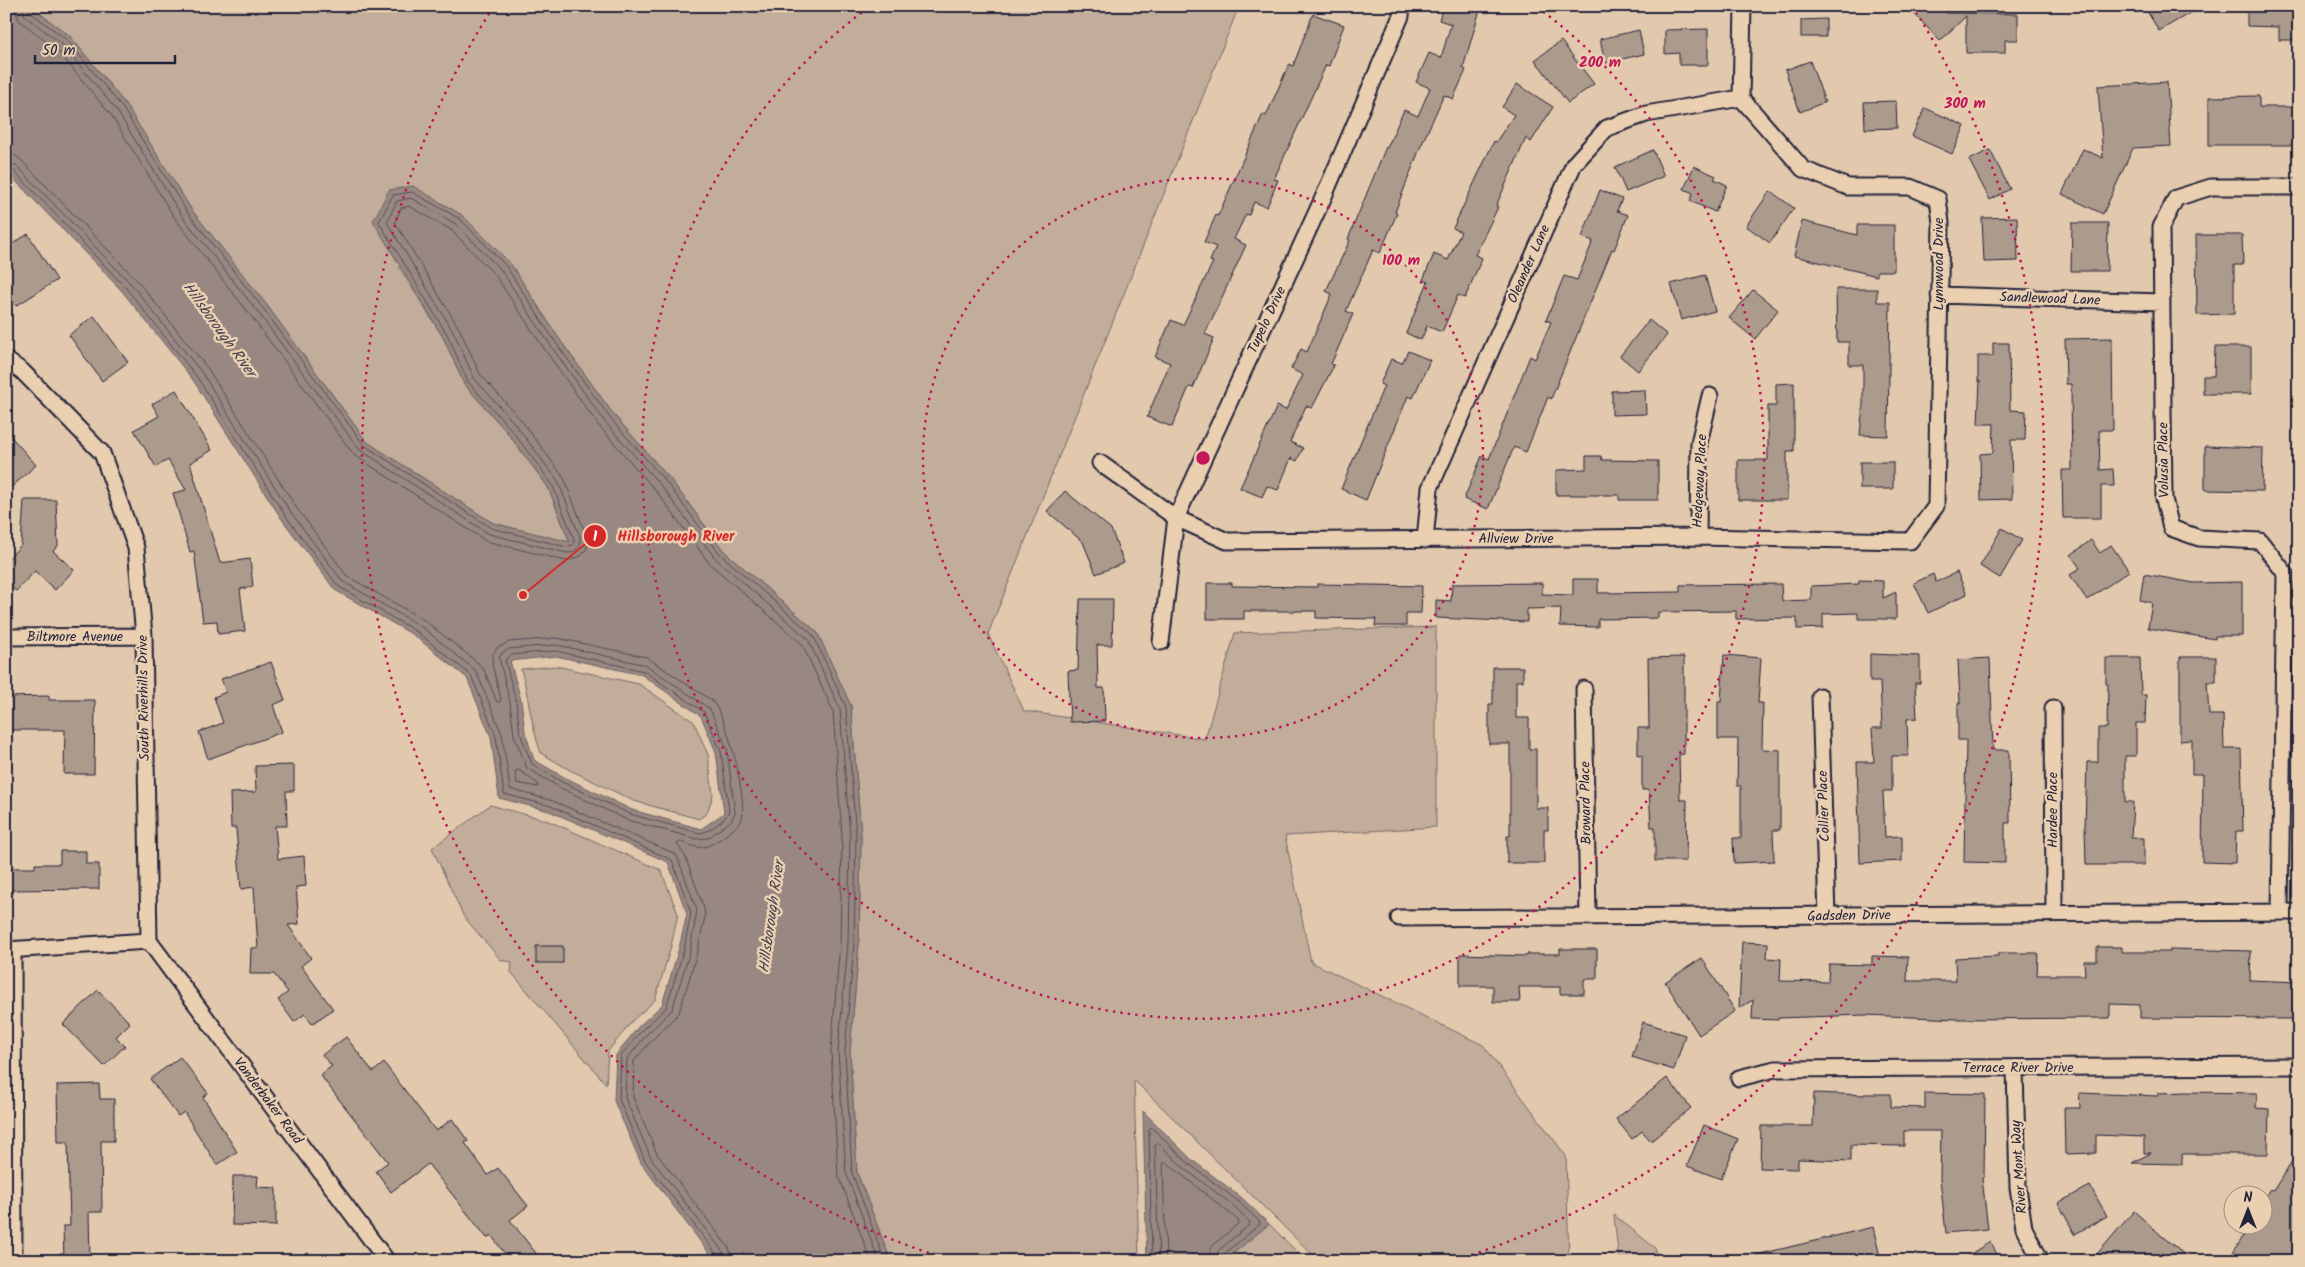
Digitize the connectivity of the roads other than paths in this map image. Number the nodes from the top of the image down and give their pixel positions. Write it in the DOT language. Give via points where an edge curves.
graph roads {
  1 [pos="1402,6"];
  2 [pos="1744,6"];
  3 [pos="1741,98"];
  4 [pos="2299,187"];
  5 [pos="1939,295"];
  6 [pos="2162,302"];
  7 [pos="6,360"];
  8 [pos="1710,396"];
  9 [pos="1100,464"];
  10 [pos="1936,506"];
  11 [pos="1176,518"];
  12 [pos="1698,537"];
  13 [pos="1425,540"];
  14 [pos="144,636"];
  15 [pos="6,637"];
  16 [pos="1161,642"];
  17 [pos="1584,689"];
  18 [pos="1820,696"];
  19 [pos="2053,708"];
  20 [pos="2280,912"];
  21 [pos="2299,912"];
  22 [pos="2054,913"];
  23 [pos="1588,916"];
  24 [pos="1827,916"];
  25 [pos="1399,918"];
  26 [pos="149,941"];
  27 [pos="10,950"];
  28 [pos="2299,1066"];
  29 [pos="2015,1068"];
  30 [pos="1739,1078"];
  31 [pos="14,1261"];
  32 [pos="387,1261"];
  33 [pos="2042,1261"];
  1 -- 11 [label="street, Tupelo Drive" via="1401,16 1324,196"];
  2 -- 3 [label="street"];
  3 -- 5 [label="street, Lynnwood Drive" via="1803,169 1848,187 1910,187 1938,199 1941,223"];
  3 -- 13 [label="street, Oleander Lane" via="1646,114 1607,128 1574,164 1430,488"];
  4 -- 6 [label="street, Volusia Place" via="2211,187 2176,198 2161,227"];
  5 -- 6 [label="street, Sandlewood Lane"];
  5 -- 10 [label="street, Lynnwood Drive"];
  6 -- 20 [label="street, Volusia Place" via="2164,499 2171,528 2198,538 2260,541 2284,573"];
  7 -- 14 [label="street, South Riverhills Drive" via="22,371 102,453 136,548"];
  8 -- 12 [label="street, Hedgeway Place" via="1699,443"];
  9 -- 11 [label="street, Allview Drive"];
  10 -- 12 [label="street, Allview Drive" via="1910,541"];
  11 -- 13 [label="street, Allview Drive" via="1227,541"];
  11 -- 16 [label="street, Tupelo Drive"];
  12 -- 13 [label="street, Allview Drive"];
  14 -- 15 [label="street, Biltmore Avenue"];
  14 -- 26 [label="street, South Riverhills Drive"];
  17 -- 23 [label="street, Broward Place"];
  18 -- 24 [label="street, Collier Place"];
  19 -- 22 [label="street, Hardee Place"];
  20 -- 21 [label="street, Gadsden Drive"];
  20 -- 22 [label="street, Gadsden Drive"];
  22 -- 24 [label="street, Gadsden Drive"];
  23 -- 24 [label="street, Gadsden Drive"];
  23 -- 25 [label="street, Gadsden Drive"];
  26 -- 27 [label="street"];
  26 -- 32 [label="street, Vanderbaker Road"];
  27 -- 31 [label="street"];
  28 -- 29 [label="street, Terrace River Drive"];
  29 -- 30 [label="street, Terrace River Drive" via="1775,1069"];
  29 -- 33 [label="street, River Mont Way" via="2018,1188 2024,1228"];
}
